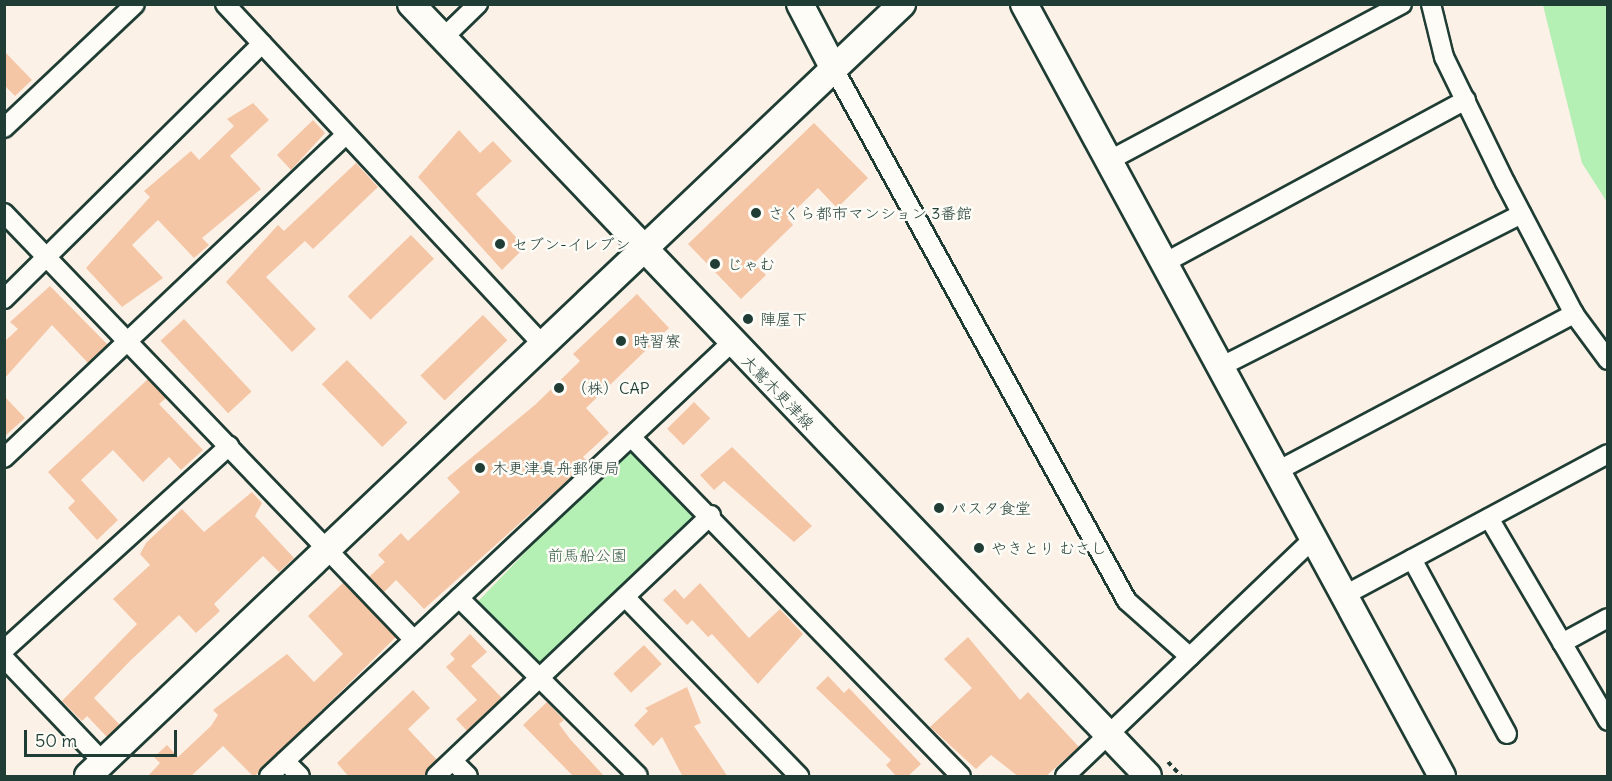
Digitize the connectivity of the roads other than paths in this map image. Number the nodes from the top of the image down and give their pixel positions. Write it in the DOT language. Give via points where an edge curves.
graph roads {
  1 [pos="135,4"];
  2 [pos="225,4"];
  3 [pos="411,4"];
  4 [pos="478,4"];
  5 [pos="800,4"];
  6 [pos="902,4"];
  7 [pos="1024,4"];
  8 [pos="1401,4"];
  9 [pos="1431,4"];
  10 [pos="1367,12"];
  11 [pos="443,38"];
  12 [pos="262,44"];
  13 [pos="834,69"];
  14 [pos="1466,100"];
  15 [pos="4,128"];
  16 [pos="346,135"];
  17 [pos="1110,160"];
  18 [pos="4,213"];
  19 [pos="1522,214"];
  20 [pos="641,247"];
  21 [pos="48,258"];
  22 [pos="1166,262"];
  23 [pos="4,298"];
  24 [pos="1574,314"];
  25 [pos="128,343"];
  26 [pos="541,343"];
  27 [pos="730,344"];
  28 [pos="1608,360"];
  29 [pos="1222,366"];
  30 [pos="631,437"];
  31 [pos="229,446"];
  32 [pos="1608,454"];
  33 [pos="4,458"];
  34 [pos="1279,470"];
  35 [pos="711,515"];
  36 [pos="1489,518"];
  37 [pos="1315,537"];
  38 [pos="327,548"];
  39 [pos="1412,559"];
  40 [pos="1346,595"];
  41 [pos="625,597"];
  42 [pos="459,598"];
  43 [pos="1608,618"];
  44 [pos="414,640"];
  45 [pos="1562,643"];
  46 [pos="4,650"];
  47 [pos="1190,657"];
  48 [pos="4,658"];
  49 [pos="540,677"];
  50 [pos="1608,721"];
  51 [pos="1109,734"];
  52 [pos="1507,734"];
  53 [pos="453,760"];
  54 [pos="285,761"];
  55 [pos="96,769"];
  56 [pos="268,777"];
  57 [pos="300,777"];
  58 [pos="436,777"];
  59 [pos="468,777"];
  60 [pos="638,777"];
  61 [pos="799,777"];
  62 [pos="961,777"];
  63 [pos="1065,777"];
  64 [pos="1148,777"];
  65 [pos="1442,777"];
  1 -- 15 [label="street"];
  2 -- 12 [label="street"];
  3 -- 11 [label="street, 大鷲木更津線"];
  4 -- 11 [label="street"];
  5 -- 13 [label="street"];
  6 -- 13 [label="street"];
  7 -- 17 [label="street"];
  8 -- 10 [label="street"];
  9 -- 14 [label="street" via="1444,57"];
  10 -- 17 [label="street"];
  11 -- 20 [label="street, 大鷲木更津線"];
  12 -- 16 [label="street"];
  12 -- 21 [label="street"];
  13 -- 20 [label="street"];
  13 -- 47 [label="street" via="1127,601"];
  14 -- 19 [label="street"];
  14 -- 22 [label="street"];
  16 -- 25 [label="street"];
  16 -- 26 [label="street"];
  17 -- 22 [label="street"];
  18 -- 21 [label="street"];
  19 -- 24 [label="street"];
  19 -- 29 [label="street"];
  20 -- 26 [label="street"];
  20 -- 27 [label="street, 大鷲木更津線"];
  21 -- 23 [label="street"];
  21 -- 25 [label="street"];
  22 -- 29 [label="street"];
  24 -- 28 [label="street"];
  24 -- 34 [label="street"];
  25 -- 31 [label="street"];
  25 -- 33 [label="street"];
  26 -- 38 [label="street"];
  27 -- 30 [label="street"];
  27 -- 51 [label="street, 大鷲木更津線"];
  29 -- 34 [label="street"];
  30 -- 35 [label="street"];
  30 -- 42 [label="street"];
  31 -- 38 [label="street"];
  31 -- 46 [label="street"];
  32 -- 36 [label="street"];
  34 -- 37 [label="street"];
  35 -- 41 [label="street"];
  35 -- 62 [label="street"];
  36 -- 39 [label="street"];
  36 -- 45 [label="street"];
  37 -- 40 [label="street"];
  37 -- 47 [label="street"];
  38 -- 44 [label="street"];
  38 -- 55 [label="street"];
  39 -- 40 [label="street"];
  39 -- 52 [label="street"];
  40 -- 65 [label="street"];
  41 -- 49 [label="street"];
  41 -- 61 [label="street"];
  42 -- 44 [label="street"];
  42 -- 49 [label="street"];
  43 -- 45 [label="street"];
  44 -- 54 [label="street"];
  45 -- 50 [label="street"];
  47 -- 51 [label="street"];
  48 -- 55 [label="street"];
  49 -- 53 [label="street"];
  49 -- 60 [label="street"];
  51 -- 63 [label="street"];
  51 -- 64 [label="street, 大鷲木更津線"];
  53 -- 58 [label="street"];
  53 -- 59 [label="street"];
  54 -- 56 [label="street"];
  54 -- 57 [label="street"];
}
